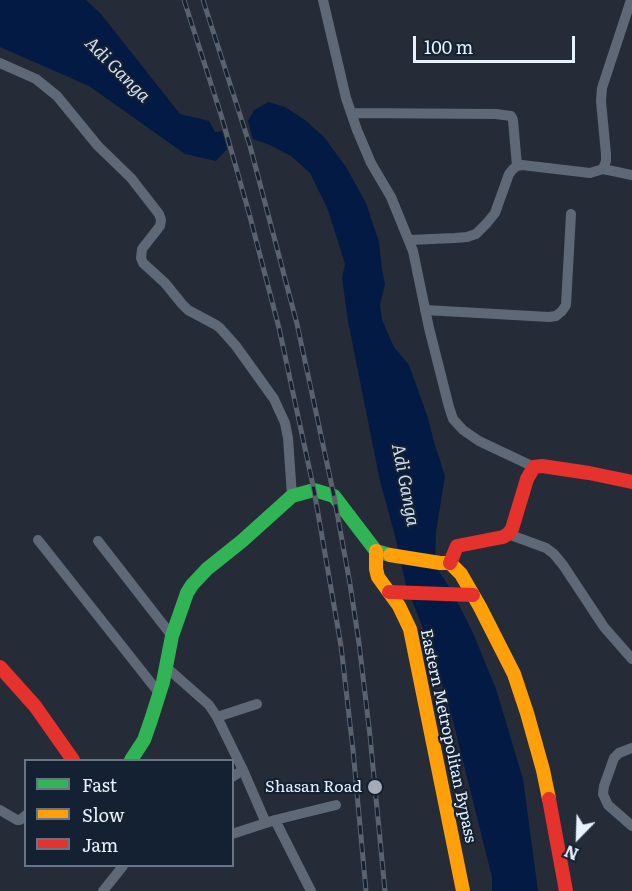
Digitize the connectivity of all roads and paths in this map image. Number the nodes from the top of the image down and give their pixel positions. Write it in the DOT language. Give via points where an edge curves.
graph roads {
  1 [pos="323,0"];
  2 [pos="630,0"];
  3 [pos="0,63"];
  4 [pos="352,113"];
  5 [pos="518,166"];
  6 [pos="603,169"];
  7 [pos="632,175"];
  8 [pos="571,214"];
  9 [pos="409,240"];
  10 [pos="425,310"];
  11 [pos="534,467"];
  12 [pos="632,482"];
  13 [pos="292,496"];
  14 [pos="508,534"];
  15 [pos="38,540"];
  16 [pos="98,541"];
  17 [pos="376,551"];
  18 [pos="445,563"];
  19 [pos="394,592"];
  20 [pos="473,595"];
  21 [pos="172,636"];
  22 [pos="632,659"];
  23 [pos="0,667"];
  24 [pos="166,667"];
  25 [pos="159,693"];
  26 [pos="257,704"];
  27 [pos="217,717"];
  28 [pos="632,748"];
  29 [pos="72,759"];
  30 [pos="131,759"];
  31 [pos="243,770"];
  32 [pos="234,776"];
  33 [pos="336,805"];
  34 [pos="0,810"];
  35 [pos="24,817"];
  36 [pos="270,821"];
  37 [pos="632,826"];
  38 [pos="234,833"];
  39 [pos="122,867"];
  40 [pos="103,891"];
  41 [pos="311,891"];
  42 [pos="463,891"];
  43 [pos="566,891"];
  1 -- 4 [label="street"];
  2 -- 6 [label="street" via="602,88 606,154"];
  3 -- 13 [label="street" via="36,79 57,96 159,214 160,226 142,249 143,263 188,310 220,328 273,399 288,438"];
  4 -- 5 [label="street" via="511,116"];
  4 -- 9 [label="street" via="362,145"];
  5 -- 6 [label="street" via="590,173"];
  5 -- 9 [label="street" via="509,174 495,213 476,234"];
  6 -- 7 [label="street"];
  8 -- 10 [label="street" via="566,304 556,316"];
  9 -- 10 [label="street"];
  10 -- 11 [label="street" via="453,419 479,441"];
  11 -- 12 [label="main road"];
  11 -- 14 [label="main road"];
  13 -- 17 [label="main road, Eastern Metropolitan Bypass" via="314,490 337,498"];
  13 -- 21 [label="main road" via="192,585"];
  14 -- 18 [label="main road" via="457,546"];
  14 -- 22 [label="street" via="554,554 604,627"];
  15 -- 25 [label="street"];
  16 -- 21 [label="street"];
  17 -- 18 [label="main road"];
  17 -- 19 [label="main road, Eastern Metropolitan Bypass" via="378,577"];
  18 -- 20 [label="main road" via="461,574"];
  19 -- 20 [label="main road"];
  19 -- 42 [label="main road, Eastern Metropolitan Bypass" via="410,628"];
  20 -- 43 [label="main road" via="514,674 527,713 543,770"];
  21 -- 24 [label="main road"];
  23 -- 29 [label="main road" via="35,706"];
  24 -- 25 [label="main road"];
  24 -- 27 [label="street" via="199,695"];
  25 -- 30 [label="main road" via="144,740"];
  26 -- 27 [label="street"];
  27 -- 31 [label="street"];
  28 -- 37 [label="street" via="614,758 603,794 608,805"];
  31 -- 32 [label="street"];
  31 -- 36 [label="street"];
  33 -- 36 [label="street"];
  34 -- 35 [label="street" via="16,820"];
  36 -- 38 [label="street"];
  36 -- 41 [label="street"];
  39 -- 40 [label="street"];
}
